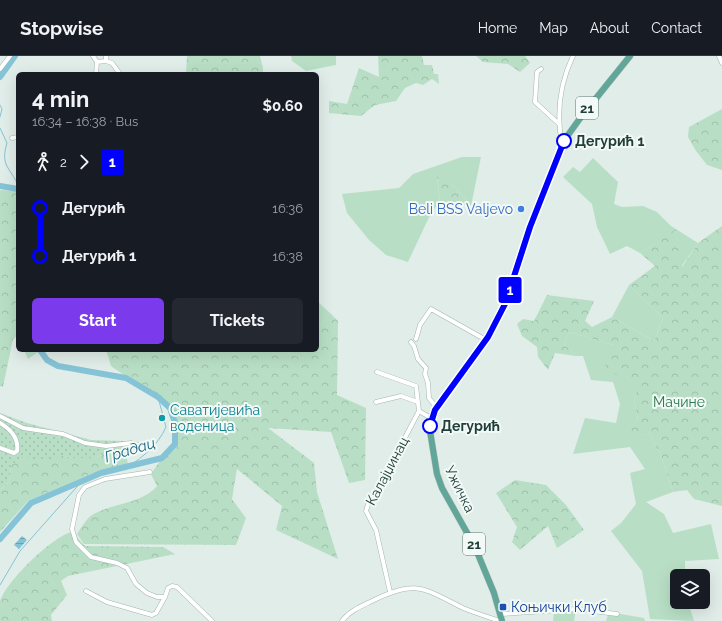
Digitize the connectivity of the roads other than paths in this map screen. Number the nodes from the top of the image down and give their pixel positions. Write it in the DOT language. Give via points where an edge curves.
graph roads {
  1 [pos="10,56"];
  2 [pos="93,56"];
  3 [pos="106,56"];
  4 [pos="573,56"];
  5 [pos="630,56"];
  6 [pos="719,56"];
  7 [pos="106,61"];
  8 [pos="97,62"];
  9 [pos="722,63"];
  10 [pos="0,69"];
  11 [pos="541,69"];
  12 [pos="96,72"];
  13 [pos="119,72"];
  14 [pos="558,123"];
  15 [pos="16,137"];
  16 [pos="12,138"];
  17 [pos="562,145"];
  18 [pos="416,339"];
  19 [pos="486,340"];
  20 [pos="411,342"];
  21 [pos="377,372"];
  22 [pos="376,402"];
  23 [pos="418,402"];
  24 [pos="436,407"];
  25 [pos="419,411"];
  26 [pos="0,416"];
  27 [pos="431,418"];
  28 [pos="0,423"];
  29 [pos="0,448"];
  30 [pos="142,449"];
  31 [pos="150,472"];
  32 [pos="86,591"];
  33 [pos="390,592"];
  34 [pos="165,597"];
  35 [pos="617,614"];
  36 [pos="501,619"];
  37 [pos="212,621"];
  38 [pos="342,621"];
  1 -- 10 [label="street"];
  2 -- 8 [label="street"];
  3 -- 7 [label="street"];
  4 -- 14 [label="street" via="559,95"];
  5 -- 17 [label="main road, Ужичка / 21"];
  6 -- 9 [label="street"];
  7 -- 8 [label="street"];
  7 -- 13 [label="street" via="112,63"];
  8 -- 12 [label="street"];
  11 -- 14 [label="street" via="537,72 535,102"];
  14 -- 17 [label="street"];
  15 -- 16 [label="street"];
  17 -- 19 [label="main road, Ужичка / 21" via="530,227 508,297"];
  18 -- 19 [label="street" via="420,325 431,309"];
  19 -- 24 [label="main road, Ужичка / 21"];
  20 -- 24 [label="street" via="418,359 426,368 429,398"];
  21 -- 23 [label="street" via="416,386"];
  22 -- 23 [label="street" via="401,396"];
  23 -- 25 [label="street"];
  24 -- 27 [label="main road, Ужичка / 21"];
  25 -- 27 [label="street"];
  25 -- 33 [label="street, Калајџинац" via="369,501 366,511 376,530"];
  26 -- 30 [label="street" via="23,428 63,434 85,443 106,446 131,443"];
  27 -- 36 [label="main road, Ужичка / 21" via="430,436 438,478 473,543 494,593"];
  28 -- 29 [label="street" via="13,432 17,451 14,453"];
  31 -- 34 [label="street" via="105,478 85,487 79,495 72,530 76,542 91,557 127,568 136,584 147,593"];
  32 -- 34 [label="street" via="107,602 152,615 156,613"];
  33 -- 36 [label="street" via="415,587 429,590 465,609"];
  33 -- 38 [label="street" via="353,610"];
  34 -- 37 [label="street" via="168,588 177,588"];
  35 -- 36 [label="street" via="576,609"];
}
